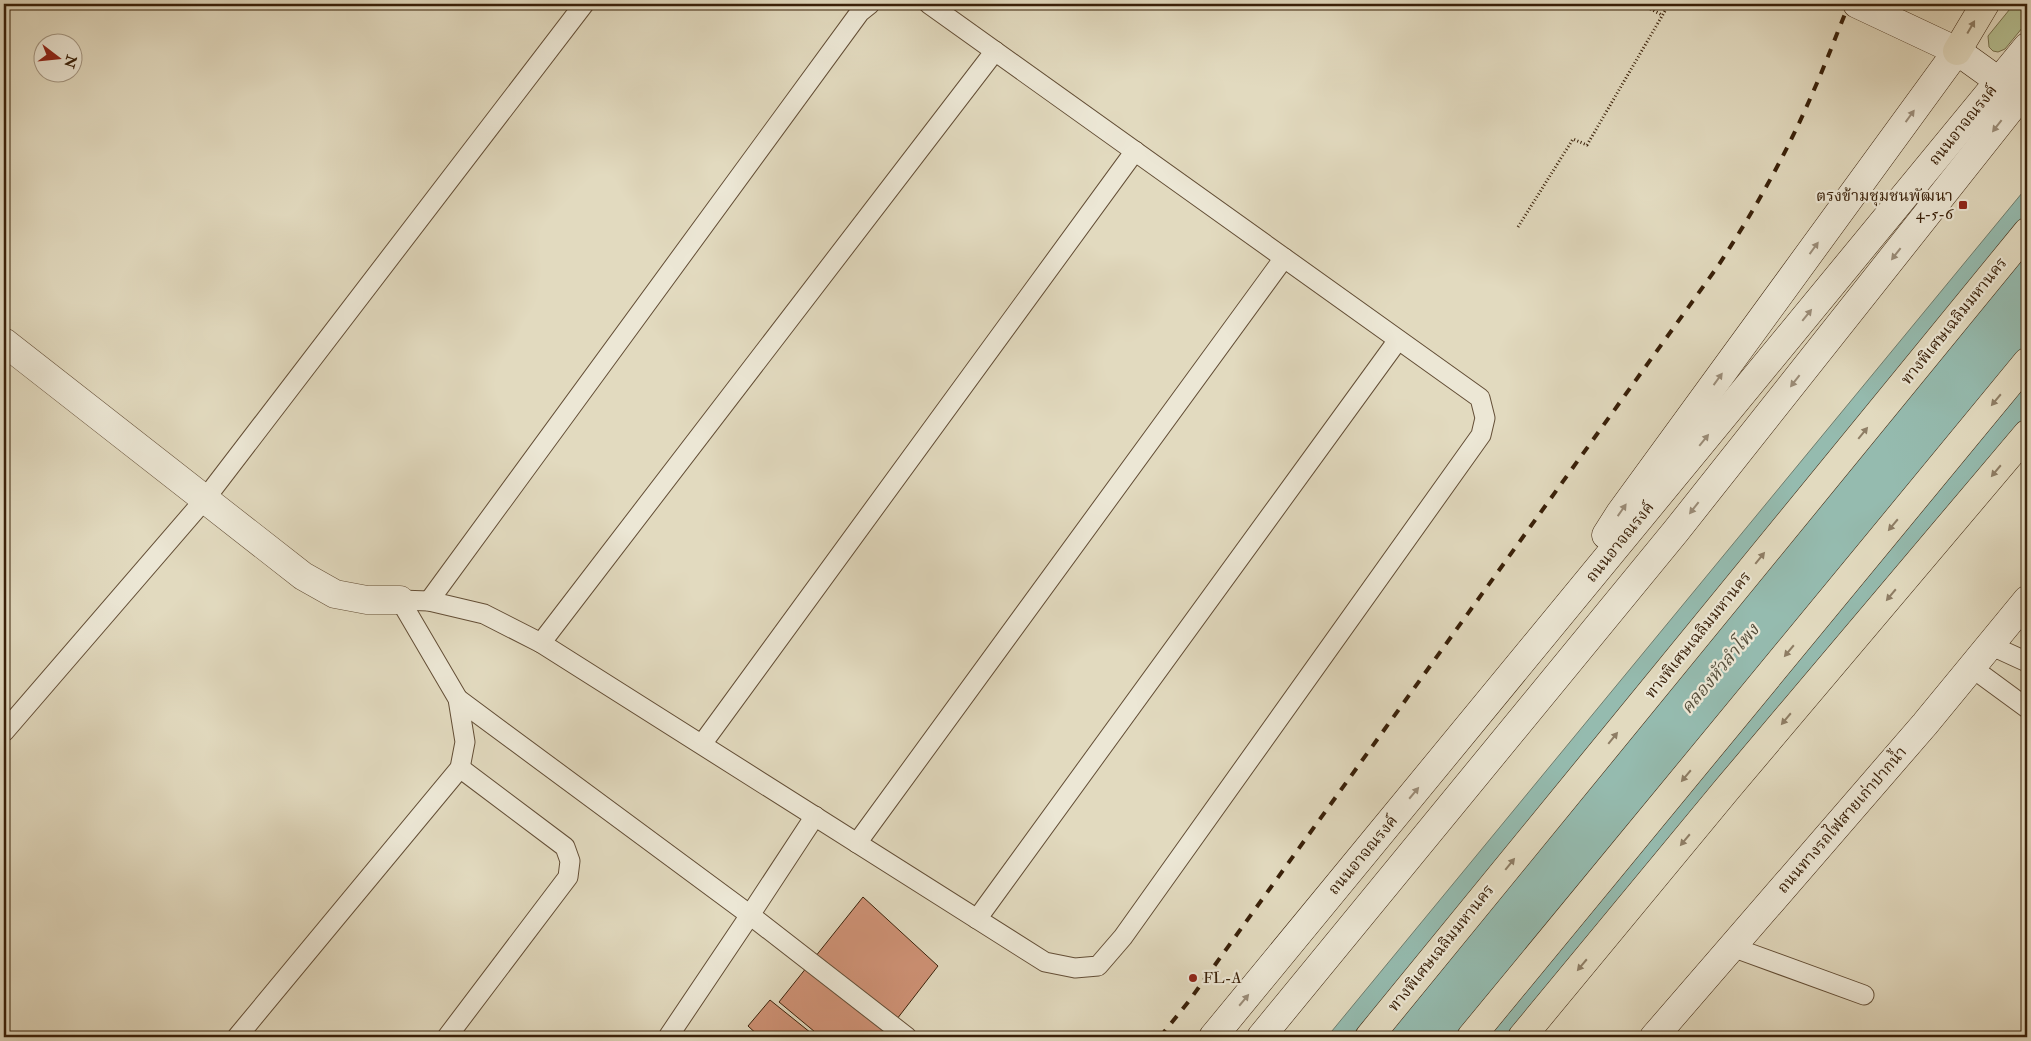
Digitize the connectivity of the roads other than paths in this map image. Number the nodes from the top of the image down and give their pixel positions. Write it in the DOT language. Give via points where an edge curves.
graph roads {
  1 [pos="584,4"];
  2 [pos="870,4"];
  3 [pos="929,4"];
  4 [pos="1857,4"];
  5 [pos="1985,4"];
  6 [pos="1894,11"];
  7 [pos="2027,47"];
  8 [pos="995,51"];
  9 [pos="1957,51"];
  10 [pos="2015,89"];
  11 [pos="1135,151"];
  12 [pos="2027,232"];
  13 [pos="1284,258"];
  14 [pos="1398,340"];
  15 [pos="4,342"];
  16 [pos="2027,362"];
  17 [pos="2027,434"];
  18 [pos="204,499"];
  19 [pos="400,600"];
  20 [pos="2027,600"];
  21 [pos="429,601"];
  22 [pos="541,643"];
  23 [pos="1990,645"];
  24 [pos="1529,654"];
  25 [pos="2027,662"];
  26 [pos="1971,668"];
  27 [pos="458,699"];
  28 [pos="2027,708"];
  29 [pos="4,732"];
  30 [pos="702,744"];
  31 [pos="460,768"];
  32 [pos="815,816"];
  33 [pos="857,843"];
  34 [pos="750,915"];
  35 [pos="977,919"];
  36 [pos="1732,947"];
  37 [pos="1864,995"];
  38 [pos="237,1037"];
  39 [pos="447,1037"];
  40 [pos="668,1037"];
  41 [pos="907,1037"];
  42 [pos="1213,1037"];
  43 [pos="1261,1037"];
  44 [pos="1368,1037"];
  45 [pos="1471,1037"];
  46 [pos="1522,1037"];
  47 [pos="1654,1037"];
  1 -- 18 [label="lane"];
  2 -- 21 [label="lane" via="848,28"];
  3 -- 8 [label="lane"];
  4 -- 6 [label="main road"];
  9 -- 5 [label="highway, one-way"];
  6 -- 9 [label="main road"];
  7 -- 10 [label="main road, ถนนอาจณรงค์"];
  8 -- 11 [label="lane"];
  8 -- 22 [label="lane"];
  9 -- 10 [label="main road"];
  24 -- 9 [label="main road, one-way" via="1620,513"];
  24 -- 10 [label="main road, ถนนอาจณรงค์, one-way"];
  10 -- 43 [label="main road, ถนนอาจณรงค์, one-way" via="1676,531"];
  11 -- 13 [label="lane"];
  11 -- 30 [label="lane"];
  44 -- 12 [label="highway, ทางพิเศษเฉลิมมหานคร, one-way"];
  13 -- 14 [label="lane"];
  13 -- 33 [label="lane"];
  14 -- 35 [label="lane"];
  14 -- 35 [label="lane" via="1480,398 1485,418 1480,435 1123,937 1098,966 1074,968 1045,962"];
  15 -- 18 [label="main road"];
  16 -- 45 [label="highway, one-way"];
  17 -- 46 [label="highway, one-way"];
  18 -- 19 [label="main road" via="303,576 335,594 368,600"];
  18 -- 29 [label="lane"];
  19 -- 21 [label="lane"];
  19 -- 27 [label="lane"];
  20 -- 23 [label="main road, ถนนทางรถไฟสายเก่าปากน้ำ"];
  21 -- 22 [label="lane" via="484,614"];
  22 -- 30 [label="lane"];
  23 -- 25 [label="lane"];
  23 -- 26 [label="main road, ถนนทางรถไฟสายเก่าปากน้ำ"];
  42 -- 24 [label="main road, ถนนอาจณรงค์, one-way"];
  26 -- 28 [label="lane"];
  26 -- 36 [label="main road, ถนนทางรถไฟสายเก่าปากน้ำ"];
  27 -- 31 [label="lane" via="465,742"];
  27 -- 34 [label="lane"];
  30 -- 32 [label="lane"];
  31 -- 38 [label="lane"];
  31 -- 39 [label="lane" via="565,847 570,861 568,877"];
  32 -- 33 [label="lane"];
  32 -- 34 [label="lane"];
  33 -- 35 [label="lane"];
  34 -- 40 [label="lane"];
  34 -- 41 [label="lane"];
  36 -- 37 [label="lane"];
  36 -- 47 [label="main road, ถนนทางรถไฟสายเก่าปากน้ำ"];
}
